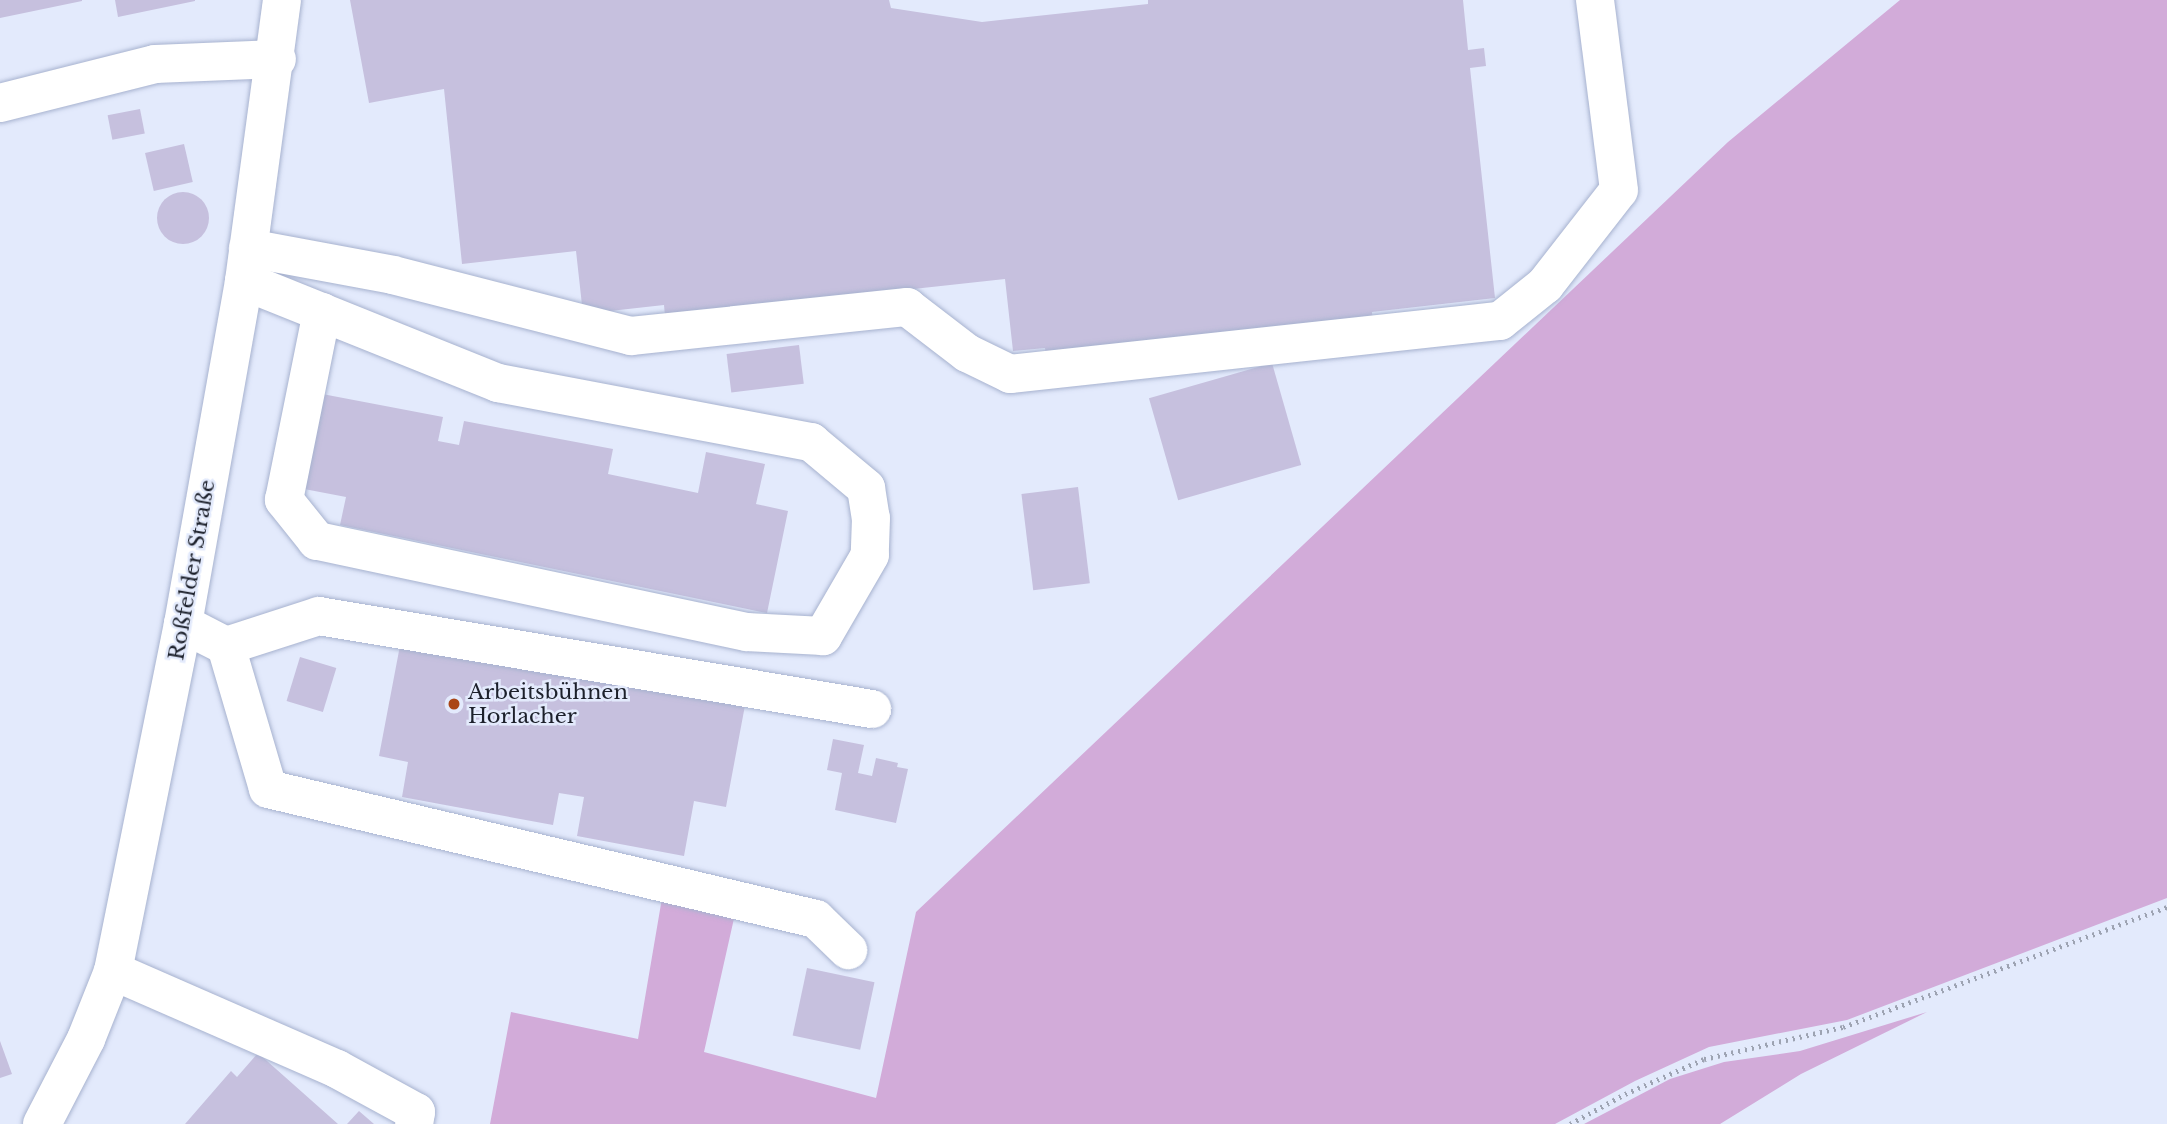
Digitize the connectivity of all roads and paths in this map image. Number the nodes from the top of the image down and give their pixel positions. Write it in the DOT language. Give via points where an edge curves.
graph roads {
  1 [pos="282,0"];
  2 [pos="1595,0"];
  3 [pos="277,59"];
  4 [pos="0,103"];
  5 [pos="246,264"];
  6 [pos="322,312"];
  7 [pos="183,624"];
  8 [pos="226,646"];
  9 [pos="872,709"];
  10 [pos="2167,907"];
  11 [pos="848,950"];
  12 [pos="113,971"];
  13 [pos="42,1124"];
  14 [pos="414,1124"];
  15 [pos="1570,1124"];
  1 -- 3 [label="street, Roßfelder Straße"];
  2 -- 5 [label="street" via="1619,190 1545,285 1500,321 1010,374 967,353 906,307 631,336 393,275"];
  3 -- 4 [label="street" via="155,64"];
  3 -- 5 [label="street, Roßfelder Straße"];
  5 -- 6 [label="street"];
  5 -- 7 [label="street, Roßfelder Straße"];
  6 -- 6 [label="street" via="498,383 811,442 866,488 870,555 823,636 746,632 317,541 284,500"];
  7 -- 8 [label="street"];
  7 -- 12 [label="street, Roßfelder Straße"];
  8 -- 9 [label="street" via="319,616"];
  8 -- 11 [label="street" via="268,789 816,919"];
  10 -- 15 [label="path" via="1843,1027 1704,1059"];
  12 -- 13 [label="street, Roßfelder Straße" via="86,1039"];
  12 -- 14 [label="street" via="337,1069 416,1112"];
}
